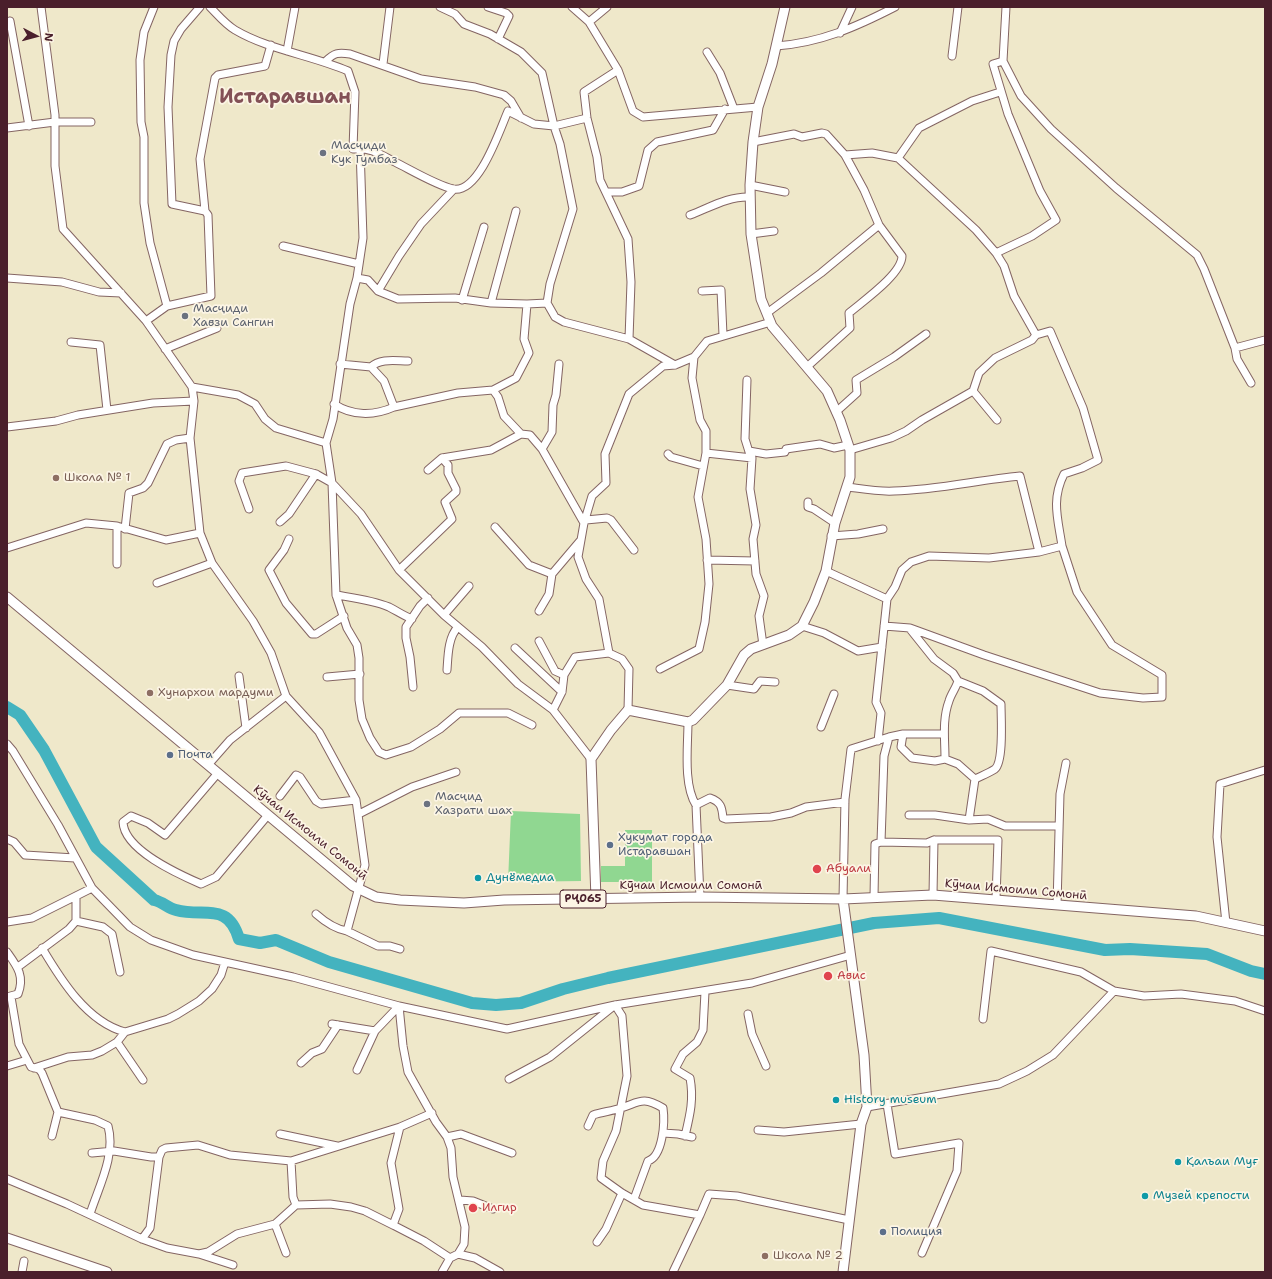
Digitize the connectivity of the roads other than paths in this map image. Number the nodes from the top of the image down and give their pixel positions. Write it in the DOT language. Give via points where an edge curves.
graph roads {
  1 [pos="41,7"];
  2 [pos="154,7"];
  3 [pos="200,7"];
  4 [pos="210,7"];
  5 [pos="295,7"];
  6 [pos="390,7"];
  7 [pos="440,7"];
  8 [pos="488,7"];
  9 [pos="572,7"];
  10 [pos="607,7"];
  11 [pos="785,7"];
  12 [pos="852,7"];
  13 [pos="895,7"];
  14 [pos="958,7"];
  15 [pos="1006,7"];
  16 [pos="10,21"];
  17 [pos="589,22"];
  18 [pos="840,33"];
  19 [pos="498,39"];
  20 [pos="271,45"];
  21 [pos="776,46"];
  22 [pos="288,51"];
  23 [pos="707,52"];
  24 [pos="952,56"];
  25 [pos="1003,61"];
  26 [pos="326,62"];
  27 [pos="383,64"];
  28 [pos="618,70"];
  29 [pos="1000,92"];
  30 [pos="758,107"];
  31 [pos="725,109"];
  32 [pos="734,109"];
  33 [pos="521,118"];
  34 [pos="587,118"];
  35 [pos="55,122"];
  36 [pos="90,122"];
  37 [pos="29,126"];
  38 [pos="554,126"];
  39 [pos="7,128"];
  40 [pos="753,142"];
  41 [pos="360,148"];
  42 [pos="845,155"];
  43 [pos="898,158"];
  44 [pos="750,185"];
  45 [pos="454,189"];
  46 [pos="606,192"];
  47 [pos="786,192"];
  48 [pos="750,197"];
  49 [pos="205,210"];
  50 [pos="516,211"];
  51 [pos="690,215"];
  52 [pos="879,225"];
  53 [pos="484,227"];
  54 [pos="774,231"];
  55 [pos="751,234"];
  56 [pos="283,246"];
  57 [pos="996,253"];
  58 [pos="359,264"];
  59 [pos="7,278"];
  60 [pos="357,278"];
  61 [pos="378,291"];
  62 [pos="702,291"];
  63 [pos="121,293"];
  64 [pos="462,300"];
  65 [pos="492,303"];
  66 [pos="547,303"];
  67 [pos="527,304"];
  68 [pos="167,306"];
  69 [pos="769,317"];
  70 [pos="146,321"];
  71 [pos="217,328"];
  72 [pos="926,334"];
  73 [pos="723,335"];
  74 [pos="1036,336"];
  75 [pos="630,339"];
  76 [pos="1265,340"];
  77 [pos="71,342"];
  78 [pos="1235,348"];
  79 [pos="165,349"];
  80 [pos="694,357"];
  81 [pos="408,361"];
  82 [pos="340,364"];
  83 [pos="559,364"];
  84 [pos="675,365"];
  85 [pos="808,366"];
  86 [pos="371,367"];
  87 [pos="747,380"];
  88 [pos="1252,383"];
  89 [pos="192,387"];
  90 [pos="493,390"];
  91 [pos="973,391"];
  92 [pos="194,401"];
  93 [pos="334,404"];
  94 [pos="394,407"];
  95 [pos="107,410"];
  96 [pos="836,412"];
  97 [pos="997,420"];
  98 [pos="7,427"];
  99 [pos="521,434"];
  100 [pos="190,438"];
  101 [pos="326,443"];
  102 [pos="849,447"];
  103 [pos="542,449"];
  104 [pos="706,453"];
  105 [pos="668,454"];
  106 [pos="750,455"];
  107 [pos="442,458"];
  108 [pos="703,466"];
  109 [pos="428,470"];
  110 [pos="316,474"];
  111 [pos="332,483"];
  112 [pos="848,487"];
  113 [pos="808,502"];
  114 [pos="249,508"];
  115 [pos="585,521"];
  116 [pos="280,522"];
  117 [pos="834,522"];
  118 [pos="117,526"];
  119 [pos="495,527"];
  120 [pos="125,529"];
  121 [pos="883,529"];
  122 [pos="200,533"];
  123 [pos="831,536"];
  124 [pos="289,539"];
  125 [pos="582,539"];
  126 [pos="1062,546"];
  127 [pos="7,548"];
  128 [pos="634,550"];
  129 [pos="1039,552"];
  130 [pos="707,560"];
  131 [pos="755,561"];
  132 [pos="212,563"];
  133 [pos="117,564"];
  134 [pos="398,570"];
  135 [pos="826,571"];
  136 [pos="552,574"];
  137 [pos="157,583"];
  138 [pos="469,586"];
  139 [pos="336,595"];
  140 [pos="7,597"];
  141 [pos="428,598"];
  142 [pos="887,599"];
  143 [pos="539,611"];
  144 [pos="444,615"];
  145 [pos="344,616"];
  146 [pos="412,619"];
  147 [pos="802,626"];
  148 [pos="884,626"];
  149 [pos="458,627"];
  150 [pos="910,628"];
  151 [pos="539,641"];
  152 [pos="763,645"];
  153 [pos="882,647"];
  154 [pos="515,648"];
  155 [pos="610,653"];
  156 [pos="660,669"];
  157 [pos="447,670"];
  158 [pos="360,674"];
  159 [pos="564,675"];
  160 [pos="238,676"];
  161 [pos="327,677"];
  162 [pos="958,681"];
  163 [pos="775,682"];
  164 [pos="727,685"];
  165 [pos="413,687"];
  166 [pos="562,692"];
  167 [pos="834,694"];
  168 [pos="286,696"];
  169 [pos="553,710"];
  170 [pos="628,710"];
  171 [pos="688,722"];
  172 [pos="532,725"];
  173 [pos="821,727"];
  174 [pos="246,728"];
  175 [pos="903,734"];
  176 [pos="944,734"];
  177 [pos="889,737"];
  178 [pos="878,741"];
  179 [pos="7,744"];
  180 [pos="591,759"];
  181 [pos="945,759"];
  182 [pos="1066,763"];
  183 [pos="208,765"];
  184 [pos="1265,770"];
  185 [pos="456,772"];
  186 [pos="218,773"];
  187 [pos="975,779"];
  188 [pos="280,796"];
  189 [pos="356,800"];
  190 [pos="845,802"];
  191 [pos="696,805"];
  192 [pos="359,814"];
  193 [pos="268,815"];
  194 [pos="909,815"];
  195 [pos="969,820"];
  196 [pos="1059,826"];
  197 [pos="7,839"];
  198 [pos="934,840"];
  199 [pos="881,842"];
  200 [pos="75,858"];
  201 [pos="92,888"];
  202 [pos="358,890"];
  203 [pos="933,895"];
  204 [pos="76,896"];
  205 [pos="700,897"];
  206 [pos="874,897"];
  207 [pos="596,899"];
  208 [pos="996,899"];
  209 [pos="843,902"];
  210 [pos="1057,905"];
  211 [pos="316,914"];
  212 [pos="76,921"];
  213 [pos="7,922"];
  214 [pos="1226,922"];
  215 [pos="347,931"];
  216 [pos="1265,931"];
  217 [pos="42,948"];
  218 [pos="400,949"];
  219 [pos="7,952"];
  220 [pos="851,955"];
  221 [pos="225,962"];
  222 [pos="18,967"];
  223 [pos="120,972"];
  224 [pos="1114,991"];
  225 [pos="705,992"];
  226 [pos="9,997"];
  227 [pos="399,1006"];
  228 [pos="615,1006"];
  229 [pos="1265,1011"];
  230 [pos="748,1014"];
  231 [pos="983,1019"];
  232 [pos="375,1031"];
  233 [pos="125,1032"];
  234 [pos="117,1042"];
  235 [pos="27,1060"];
  236 [pos="301,1063"];
  237 [pos="7,1066"];
  238 [pos="766,1066"];
  239 [pos="34,1068"];
  240 [pos="357,1070"];
  241 [pos="143,1080"];
  242 [pos="509,1080"];
  243 [pos="888,1104"];
  244 [pos="867,1107"];
  245 [pos="621,1108"];
  246 [pos="58,1112"];
  247 [pos="432,1113"];
  248 [pos="862,1124"];
  249 [pos="588,1126"];
  250 [pos="400,1127"];
  251 [pos="758,1130"];
  252 [pos="662,1133"];
  253 [pos="280,1134"];
  254 [pos="52,1136"];
  255 [pos="447,1137"];
  256 [pos="337,1146"];
  257 [pos="111,1151"];
  258 [pos="92,1153"];
  259 [pos="512,1153"];
  260 [pos="159,1157"];
  261 [pos="291,1161"];
  262 [pos="7,1179"];
  263 [pos="622,1193"];
  264 [pos="634,1199"];
  265 [pos="460,1200"];
  266 [pos="296,1205"];
  267 [pos="493,1209"];
  268 [pos="90,1214"];
  269 [pos="700,1215"];
  270 [pos="849,1220"];
  271 [pos="275,1224"];
  272 [pos="393,1225"];
  273 [pos="7,1238"];
  274 [pos="142,1239"];
  275 [pos="597,1242"];
  276 [pos="286,1253"];
  277 [pos="922,1253"];
  278 [pos="199,1254"];
  279 [pos="458,1254"];
  280 [pos="450,1258"];
  281 [pos="24,1261"];
  282 [pos="233,1265"];
  283 [pos="22,1272"];
  284 [pos="107,1272"];
  285 [pos="442,1272"];
  286 [pos="500,1272"];
  287 [pos="673,1272"];
  288 [pos="843,1272"];
  1 -- 35 [label="street"];
  2 -- 68 [label="street" via="144,32 140,60 141,122 144,137 145,209 150,243"];
  3 -- 49 [label="street" via="174,41 168,107 172,204"];
  4 -- 20 [label="street" via="234,30"];
  5 -- 22 [label="street"];
  6 -- 27 [label="street"];
  7 -- 19 [label="street" via="455,14 464,24"];
  8 -- 19 [label="street" via="509,16"];
  9 -- 17 [label="street"];
  10 -- 17 [label="street"];
  11 -- 21 [label="main road"];
  12 -- 18 [label="street"];
  13 -- 18 [label="street"];
  14 -- 24 [label="street"];
  15 -- 25 [label="street"];
  16 -- 37 [label="street"];
  17 -- 28 [label="street"];
  18 -- 21 [label="street" via="802,44"];
  19 -- 38 [label="street" via="521,52 542,73"];
  20 -- 22 [label="street"];
  20 -- 49 [label="street" via="265,66 218,75 215,78 200,159"];
  21 -- 30 [label="main road"];
  22 -- 26 [label="street"];
  23 -- 32 [label="street" via="720,73"];
  25 -- 29 [label="street" via="993,64"];
  25 -- 78 [label="street" via="1021,96 1051,129 1116,188 1197,255"];
  26 -- 27 [label="street" via="338,52"];
  26 -- 41 [label="street" via="348,71 355,92 353,149"];
  27 -- 33 [label="street" via="421,79 475,87 504,95 511,101"];
  28 -- 31 [label="street" via="633,111 643,117"];
  28 -- 34 [label="street" via="584,92"];
  29 -- 43 [label="street" via="972,101 919,128"];
  29 -- 57 [label="street" via="1040,191 1056,220 1032,236"];
  30 -- 32 [label="street"];
  30 -- 40 [label="main road"];
  31 -- 32 [label="street"];
  31 -- 46 [label="street" via="713,130 657,142 648,150 639,186 622,192"];
  33 -- 38 [label="street" via="534,124"];
  33 -- 45 [label="street" via="508,111 485,164 473,181 464,188"];
  34 -- 38 [label="street"];
  34 -- 46 [label="street" via="600,180"];
  35 -- 36 [label="street"];
  35 -- 37 [label="street"];
  35 -- 63 [label="street" via="55,166 63,229"];
  37 -- 39 [label="street"];
  38 -- 66 [label="street" via="574,209 550,284"];
  40 -- 42 [label="street" via="794,134 802,137 822,133 826,134"];
  40 -- 44 [label="main road"];
  41 -- 45 [label="street" via="373,149 418,174"];
  41 -- 58 [label="street" via="363,238"];
  42 -- 43 [label="street" via="872,153"];
  42 -- 52 [label="street"];
  43 -- 57 [label="street" via="976,230"];
  44 -- 47 [label="street"];
  44 -- 48 [label="main road"];
  45 -- 61 [label="street" via="421,224"];
  46 -- 75 [label="street" via="628,239 631,282"];
  48 -- 51 [label="street" via="740,196 726,200"];
  48 -- 55 [label="main road"];
  49 -- 68 [label="street" via="208,215 211,296"];
  50 -- 65 [label="street"];
  52 -- 69 [label="street"];
  52 -- 85 [label="street" via="902,256 902,262 887,280 849,313 850,328"];
  53 -- 64 [label="street"];
  54 -- 55 [label="street"];
  55 -- 69 [label="main road" via="759,290"];
  56 -- 58 [label="street"];
  57 -- 74 [label="street" via="1004,266 1014,296"];
  58 -- 60 [label="street"];
  59 -- 63 [label="street" via="62,282 99,292"];
  60 -- 61 [label="street" via="368,280"];
  60 -- 82 [label="street"];
  61 -- 64 [label="street" via="398,299"];
  62 -- 73 [label="street" via="721,290"];
  63 -- 70 [label="street"];
  64 -- 65 [label="street"];
  65 -- 67 [label="street"];
  66 -- 67 [label="street"];
  66 -- 75 [label="street" via="555,317 564,322"];
  67 -- 90 [label="street" via="524,339 529,353 516,378"];
  68 -- 70 [label="street"];
  69 -- 73 [label="street"];
  69 -- 85 [label="main road"];
  70 -- 79 [label="street"];
  71 -- 79 [label="street"];
  72 -- 96 [label="street" via="856,380 857,393"];
  73 -- 80 [label="street" via="707,341"];
  74 -- 91 [label="street" via="995,358 979,373"];
  74 -- 126 [label="street" via="1050,330 1083,408 1098,460 1064,474 1057,488 1056,510"];
  75 -- 84 [label="street"];
  76 -- 78 [label="street"];
  77 -- 95 [label="street" via="100,345"];
  78 -- 88 [label="street" via="1237,360"];
  79 -- 89 [label="street"];
  80 -- 84 [label="street"];
  80 -- 104 [label="street" via="692,378 700,420 706,431"];
  81 -- 86 [label="street" via="385,361"];
  82 -- 86 [label="street"];
  82 -- 93 [label="street"];
  83 -- 103 [label="street" via="552,432"];
  84 -- 115 [label="street" via="663,366 629,394 605,454 606,483 592,496"];
  85 -- 96 [label="main road" via="826,391"];
  86 -- 94 [label="street" via="384,381"];
  87 -- 106 [label="street" via="745,439"];
  89 -- 92 [label="street"];
  89 -- 101 [label="street" via="238,395 255,404 265,419 276,428"];
  90 -- 94 [label="street" via="458,393"];
  90 -- 99 [label="street" via="498,396 504,416"];
  91 -- 97 [label="street"];
  91 -- 102 [label="street" via="891,438"];
  92 -- 95 [label="street" via="153,403"];
  92 -- 100 [label="street"];
  93 -- 94 [label="street" via="357,414 382,412"];
  93 -- 101 [label="street"];
  95 -- 98 [label="street" via="56,421"];
  96 -- 102 [label="main road"];
  99 -- 103 [label="street" via="530,435"];
  99 -- 107 [label="street" via="491,450"];
  100 -- 120 [label="street" via="167,444 148,483 143,488 129,493"];
  100 -- 122 [label="street"];
  101 -- 111 [label="street"];
  102 -- 106 [label="street" via="834,448 820,444 786,449 785,452"];
  102 -- 112 [label="main road" via="851,467"];
  103 -- 115 [label="street"];
  104 -- 106 [label="street"];
  104 -- 108 [label="street"];
  105 -- 108 [label="street"];
  106 -- 131 [label="street" via="750,489 756,525 753,539"];
  107 -- 109 [label="street"];
  107 -- 134 [label="street" via="448,465 448,473 456,489 445,502 452,519"];
  108 -- 130 [label="street" via="698,497"];
  110 -- 111 [label="street"];
  110 -- 114 [label="street" via="286,466 242,473 239,482"];
  110 -- 116 [label="street" via="289,514"];
  111 -- 134 [label="street" via="360,514"];
  111 -- 139 [label="street"];
  112 -- 117 [label="main road"];
  112 -- 129 [label="street" via="892,492 1020,476"];
  113 -- 117 [label="street" via="808,507"];
  115 -- 125 [label="street"];
  115 -- 128 [label="street" via="607,518 611,520"];
  117 -- 123 [label="main road"];
  118 -- 120 [label="street"];
  118 -- 127 [label="street" via="86,522"];
  118 -- 133 [label="street"];
  119 -- 136 [label="street" via="529,565"];
  120 -- 122 [label="street" via="166,540"];
  121 -- 123 [label="street"];
  122 -- 132 [label="street"];
  123 -- 135 [label="main road"];
  124 -- 145 [label="street" via="270,570 286,603 312,634"];
  125 -- 136 [label="street"];
  125 -- 155 [label="street" via="578,557 586,579 599,599"];
  126 -- 129 [label="street"];
  126 -- 150 [label="street" via="1077,592 1112,645 1162,675 1162,697 1143,698 1100,693"];
  129 -- 142 [label="street" via="989,558 929,556 911,562 902,570"];
  130 -- 131 [label="street"];
  130 -- 156 [label="street" via="709,584 706,622 699,649"];
  131 -- 152 [label="street" via="756,574 764,596 758,616"];
  132 -- 137 [label="street"];
  132 -- 168 [label="street" via="253,621 271,653"];
  134 -- 141 [label="street"];
  135 -- 142 [label="street"];
  135 -- 147 [label="main road"];
  136 -- 143 [label="street" via="549,594"];
  138 -- 144 [label="street"];
  139 -- 145 [label="street"];
  139 -- 146 [label="street" via="383,606"];
  140 -- 183 [label="main road, Кӯчаи Исмоили Сомонӣ / РҶ065"];
  141 -- 144 [label="street"];
  141 -- 146 [label="street"];
  142 -- 148 [label="street"];
  144 -- 149 [label="street"];
  145 -- 158 [label="street" via="347,628 357,645"];
  146 -- 165 [label="street" via="406,627 406,638"];
  147 -- 152 [label="main road" via="789,635"];
  147 -- 153 [label="street" via="824,633 858,651"];
  148 -- 150 [label="street"];
  148 -- 153 [label="street"];
  149 -- 157 [label="street" via="454,631 449,647"];
  149 -- 169 [label="street" via="482,647 518,684"];
  150 -- 162 [label="street" via="934,659 953,673"];
  151 -- 159 [label="street" via="555,671"];
  152 -- 164 [label="main road" via="751,649 744,655"];
  153 -- 178 [label="street" via="876,702 881,713"];
  154 -- 166 [label="street"];
  155 -- 159 [label="street" via="575,657"];
  155 -- 170 [label="street" via="622,659 629,669"];
  158 -- 161 [label="street"];
  158 -- 172 [label="street" via="359,700 362,719 379,752 386,755 411,747 440,729 459,713 508,713"];
  159 -- 166 [label="street"];
  160 -- 174 [label="street"];
  162 -- 176 [label="street" via="949,700"];
  162 -- 187 [label="street" via="983,691 1001,704 1001,744 997,766"];
  163 -- 164 [label="street" via="760,681 754,689"];
  164 -- 171 [label="main road"];
  166 -- 169 [label="street"];
  167 -- 173 [label="street"];
  168 -- 174 [label="street"];
  168 -- 189 [label="street" via="319,732"];
  169 -- 180 [label="street"];
  170 -- 171 [label="main road"];
  170 -- 180 [label="main road"];
  171 -- 191 [label="street" via="687,762 689,782"];
  174 -- 183 [label="street" via="230,740"];
  175 -- 176 [label="street"];
  175 -- 177 [label="street"];
  175 -- 181 [label="street" via="901,747 912,758 935,761"];
  176 -- 181 [label="street"];
  177 -- 178 [label="street"];
  177 -- 199 [label="street" via="884,756"];
  178 -- 190 [label="street" via="851,749"];
  179 -- 200 [label="street"];
  180 -- 207 [label="main road"];
  181 -- 187 [label="street" via="958,764"];
  182 -- 196 [label="street" via="1060,794"];
  183 -- 186 [label="main road, Кӯчаи Исмоили Сомонӣ / РҶ065"];
  184 -- 214 [label="street" via="1220,784 1217,837"];
  185 -- 192 [label="street" via="412,787"];
  186 -- 193 [label="main road, Кӯчаи Исмоили Сомонӣ / РҶ065"];
  186 -- 193 [label="street" via="165,835 148,823 131,816 123,822 124,829 142,852 174,873 201,884 216,877"];
  187 -- 195 [label="street"];
  188 -- 189 [label="street" via="296,775 316,801 322,804"];
  189 -- 192 [label="street"];
  190 -- 191 [label="street" via="806,807 792,813 751,819 723,818 722,806 710,798"];
  190 -- 209 [label="street"];
  191 -- 205 [label="street"];
  192 -- 202 [label="street" via="365,865"];
  193 -- 202 [label="main road, Кӯчаи Исмоили Сомонӣ / РҶ065"];
  194 -- 195 [label="street" via="934,815"];
  195 -- 196 [label="street" via="988,820 1005,826"];
  196 -- 210 [label="street"];
  197 -- 200 [label="street" via="14,842 25,855"];
  198 -- 199 [label="street" via="926,843"];
  198 -- 203 [label="street"];
  198 -- 208 [label="street" via="998,840"];
  199 -- 206 [label="street" via="875,844"];
  200 -- 201 [label="street"];
  201 -- 204 [label="street"];
  201 -- 221 [label="street" via="130,927 152,940 193,955"];
  202 -- 207 [label="main road, Кӯчаи Исмоили Сомонӣ / РҶ065" via="376,897 400,900 464,903"];
  202 -- 215 [label="street"];
  203 -- 206 [label="main road, Кӯчаи Исмоили Сомонӣ / РҶ065"];
  203 -- 208 [label="main road, Кӯчаи Исмоили Сомонӣ / РҶ065"];
  204 -- 212 [label="street"];
  204 -- 213 [label="street" via="32,918"];
  205 -- 207 [label="main road, Кӯчаи Исмоили Сомонӣ / РҶ065"];
  205 -- 209 [label="main road, Кӯчаи Исмоили Сомонӣ / РҶ065"];
  206 -- 209 [label="main road, Кӯчаи Исмоили Сомонӣ / РҶ065"];
  208 -- 210 [label="main road, Кӯчаи Исмоили Сомонӣ / РҶ065"];
  209 -- 220 [label="main road"];
  210 -- 214 [label="main road, Кӯчаи Исмоили Сомонӣ / РҶ065" via="1196,916"];
  211 -- 215 [label="street" via="340,930"];
  212 -- 217 [label="street"];
  212 -- 223 [label="street" via="108,929 112,934"];
  214 -- 216 [label="main road, Кӯчаи Исмоили Сомонӣ / РҶ065"];
  215 -- 218 [label="street" via="378,946"];
  217 -- 222 [label="street"];
  217 -- 233 [label="street" via="58,976 87,1008 100,1020"];
  219 -- 222 [label="street"];
  220 -- 225 [label="street" via="752,983"];
  220 -- 244 [label="main road" via="864,1055"];
  221 -- 227 [label="street" via="293,977"];
  221 -- 233 [label="street" via="214,986 199,1001 168,1019"];
  222 -- 226 [label="street" via="21,986 18,994"];
  224 -- 229 [label="street" via="1144,996 1181,994 1236,1002"];
  224 -- 231 [label="street" via="1081,972 991,952"];
  224 -- 243 [label="street" via="1053,1055 1027,1072 999,1084"];
  225 -- 228 [label="street"];
  225 -- 252 [label="street" via="703,1030 697,1042 683,1054 675,1069 690,1078 693,1094 689,1136"];
  226 -- 235 [label="street" via="18,1044"];
  227 -- 228 [label="street" via="506,1029"];
  227 -- 232 [label="street"];
  227 -- 247 [label="street" via="408,1072"];
  228 -- 242 [label="street" via="550,1057"];
  228 -- 245 [label="street" via="622,1016 627,1076"];
  230 -- 238 [label="street" via="752,1034"];
  232 -- 236 [label="street" via="335,1024 322,1049 312,1053"];
  232 -- 240 [label="street"];
  233 -- 234 [label="street"];
  234 -- 239 [label="street" via="92,1055 68,1057"];
  234 -- 241 [label="street"];
  235 -- 237 [label="street"];
  235 -- 239 [label="street"];
  239 -- 246 [label="street" via="42,1073"];
  243 -- 244 [label="street"];
  243 -- 277 [label="street" via="895,1154 959,1143 957,1171"];
  244 -- 248 [label="main road"];
  245 -- 249 [label="street" via="592,1115"];
  245 -- 252 [label="street" via="637,1100 654,1103 663,1108"];
  245 -- 263 [label="street" via="616,1131 602,1161 601,1178"];
  246 -- 254 [label="street"];
  246 -- 257 [label="street" via="95,1120 108,1126"];
  247 -- 250 [label="street"];
  247 -- 255 [label="street"];
  248 -- 251 [label="street" via="784,1132"];
  248 -- 270 [label="main road"];
  250 -- 256 [label="street"];
  250 -- 272 [label="street" via="391,1163 399,1209"];
  252 -- 264 [label="street" via="658,1154 648,1161"];
  253 -- 256 [label="street"];
  255 -- 259 [label="street" via="461,1134"];
  255 -- 265 [label="street" via="451,1148 453,1177"];
  256 -- 261 [label="street"];
  257 -- 258 [label="street"];
  257 -- 260 [label="street"];
  257 -- 268 [label="street"];
  260 -- 261 [label="street" via="166,1148 198,1144 230,1155"];
  260 -- 274 [label="street" via="150,1228"];
  261 -- 266 [label="street"];
  262 -- 268 [label="street"];
  263 -- 264 [label="street"];
  263 -- 275 [label="street" via="606,1229"];
  264 -- 269 [label="street" via="643,1205"];
  265 -- 267 [label="street" via="473,1201"];
  265 -- 279 [label="street" via="466,1227 464,1244"];
  266 -- 271 [label="street"];
  266 -- 272 [label="street" via="330,1204 351,1207"];
  268 -- 274 [label="street"];
  269 -- 270 [label="street" via="709,1194 737,1196"];
  269 -- 287 [label="street"];
  270 -- 288 [label="main road"];
  271 -- 276 [label="street"];
  271 -- 278 [label="street" via="237,1234 208,1252"];
  272 -- 280 [label="street"];
  273 -- 284 [label="main road"];
  274 -- 278 [label="street" via="167,1248"];
  278 -- 282 [label="street"];
  279 -- 280 [label="street"];
  279 -- 286 [label="street" via="475,1258"];
  280 -- 285 [label="street"];
  281 -- 283 [label="street"];
}
